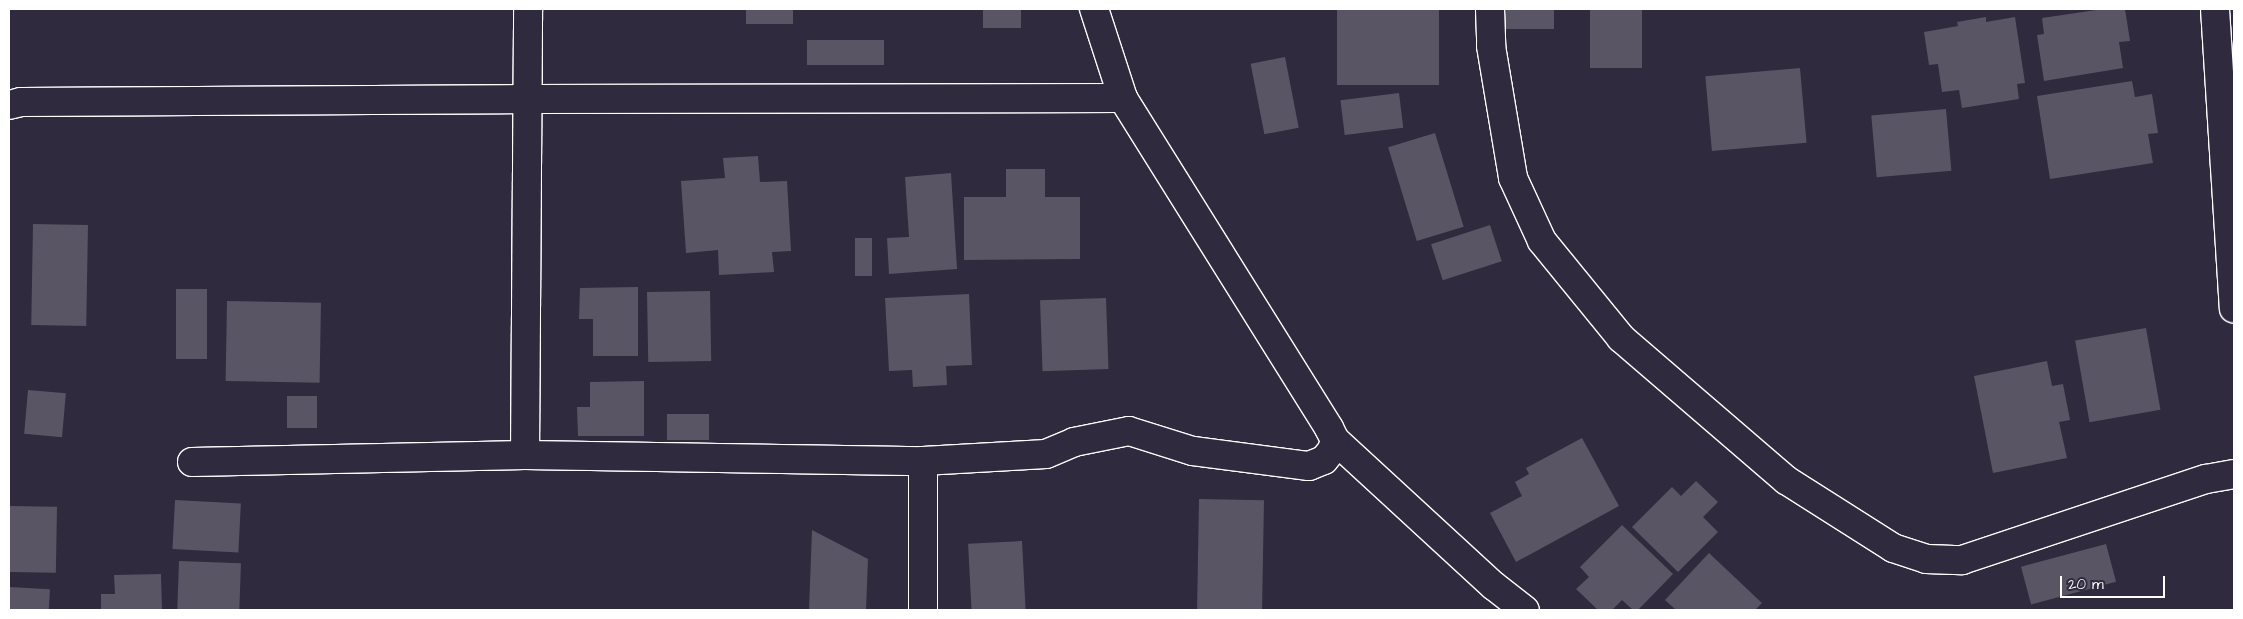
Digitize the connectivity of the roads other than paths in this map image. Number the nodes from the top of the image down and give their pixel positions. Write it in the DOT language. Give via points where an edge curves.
graph roads {
  1 [pos="528,9"];
  2 [pos="1094,9"];
  3 [pos="1490,9"];
  4 [pos="2215,9"];
  5 [pos="1124,98"];
  6 [pos="528,99"];
  7 [pos="9,105"];
  8 [pos="2234,308"];
  9 [pos="1335,440"];
  10 [pos="525,455"];
  11 [pos="923,461"];
  12 [pos="192,462"];
  13 [pos="2234,474"];
  14 [pos="922,610"];
  15 [pos="1525,610"];
  1 -- 6 [label="street"];
  2 -- 5 [label="street"];
  3 -- 13 [label="street" via="1491,46 1513,178 1542,241 1621,338 1786,480 1893,548 1926,559 1962,560 2206,479"];
  4 -- 8 [label="street"];
  5 -- 6 [label="street"];
  5 -- 9 [label="street"];
  6 -- 7 [label="street" via="21,102"];
  6 -- 10 [label="street"];
  9 -- 11 [label="street" via="1324,460 1309,466 1193,452 1128,431 1074,442 1046,454"];
  9 -- 15 [label="street" via="1494,586"];
  10 -- 11 [label="street"];
  10 -- 12 [label="street"];
  11 -- 14 [label="street"];
}
